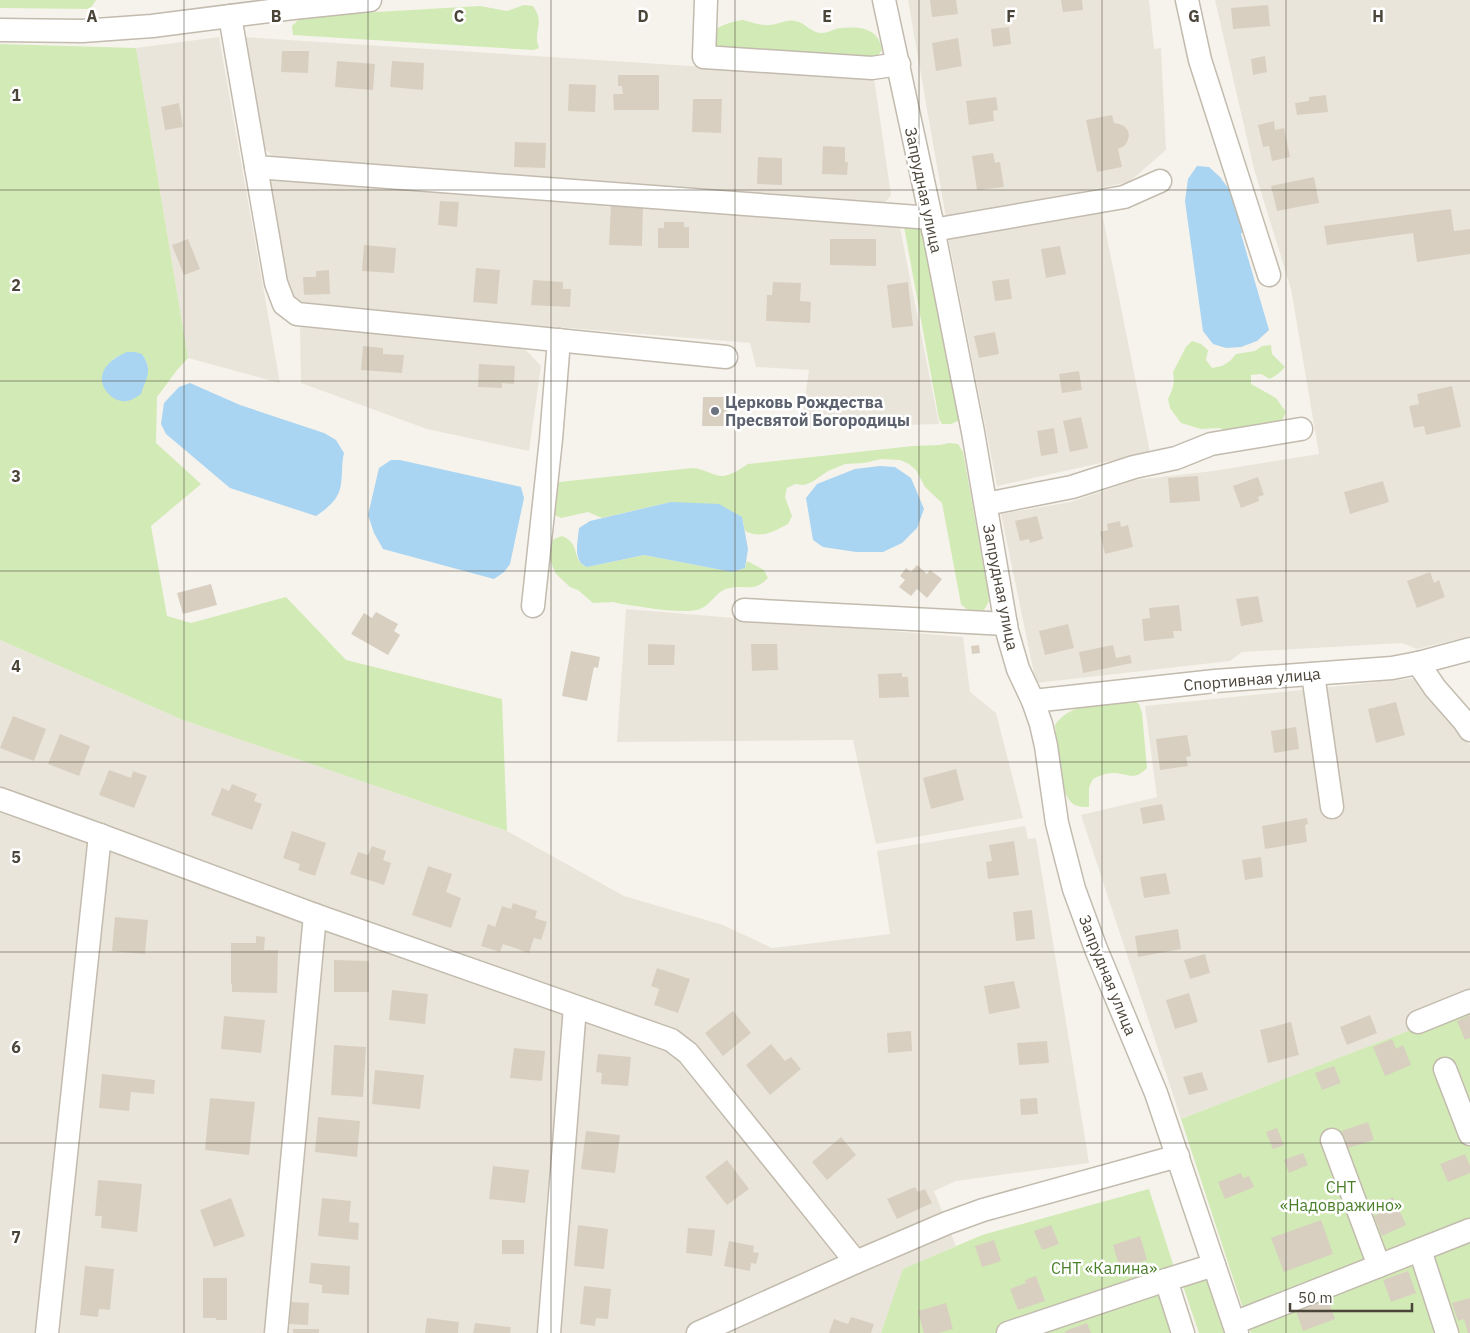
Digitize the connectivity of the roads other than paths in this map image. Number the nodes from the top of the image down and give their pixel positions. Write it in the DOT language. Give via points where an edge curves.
graph roads {
  1 [pos="370,0"];
  2 [pos="706,0"];
  3 [pos="884,0"];
  4 [pos="1187,0"];
  5 [pos="230,16"];
  6 [pos="0,30"];
  7 [pos="898,64"];
  8 [pos="256,167"];
  9 [pos="1160,181"];
  10 [pos="932,224"];
  11 [pos="1269,275"];
  12 [pos="559,340"];
  13 [pos="726,357"];
  14 [pos="1300,429"];
  15 [pos="986,504"];
  16 [pos="533,606"];
  17 [pos="744,610"];
  18 [pos="1006,624"];
  19 [pos="1470,649"];
  20 [pos="1418,663"];
  21 [pos="1313,674"];
  22 [pos="1033,701"];
  23 [pos="1470,730"];
  24 [pos="0,799"];
  25 [pos="1332,807"];
  26 [pos="100,835"];
  27 [pos="315,915"];
  28 [pos="1470,1001"];
  29 [pos="575,1007"];
  30 [pos="1418,1022"];
  31 [pos="1445,1069"];
  32 [pos="1470,1134"];
  33 [pos="1332,1140"];
  34 [pos="1178,1156"];
  35 [pos="1470,1230"];
  36 [pos="1420,1250"];
  37 [pos="856,1262"];
  38 [pos="1214,1265"];
  39 [pos="1380,1266"];
  40 [pos="1166,1280"];
  41 [pos="1235,1328"];
  42 [pos="47,1333"];
  43 [pos="276,1333"];
  44 [pos="549,1333"];
  45 [pos="698,1333"];
  46 [pos="1008,1333"];
  47 [pos="1183,1333"];
  48 [pos="1447,1333"];
  1 -- 5 [label="street"];
  2 -- 7 [label="street" via="704,57 872,68"];
  3 -- 7 [label="street, Запрудная улица"];
  4 -- 11 [label="street" via="1200,60"];
  5 -- 6 [label="street" via="82,31"];
  5 -- 8 [label="street"];
  7 -- 10 [label="street, Запрудная улица"];
  8 -- 10 [label="street"];
  8 -- 12 [label="street" via="276,284 284,304 297,314"];
  9 -- 10 [label="street" via="1124,197"];
  10 -- 15 [label="street, Запрудная улица"];
  12 -- 13 [label="street"];
  12 -- 16 [label="street"];
  14 -- 15 [label="street" via="1212,444 1176,458 1134,467 1072,487"];
  15 -- 18 [label="street, Запрудная улица"];
  17 -- 18 [label="street"];
  18 -- 22 [label="street, Запрудная улица" via="1018,669"];
  19 -- 20 [label="street, Спортивная улица"];
  20 -- 21 [label="street, Спортивная улица"];
  20 -- 23 [label="street"];
  21 -- 22 [label="street, Спортивная улица" via="1214,681"];
  21 -- 25 [label="street"];
  22 -- 34 [label="street, Запрудная улица" via="1046,746 1057,823 1074,889"];
  24 -- 26 [label="street"];
  26 -- 27 [label="street"];
  26 -- 42 [label="street"];
  27 -- 29 [label="street"];
  27 -- 43 [label="street"];
  28 -- 30 [label="street"];
  29 -- 37 [label="street" via="671,1040 688,1053"];
  29 -- 44 [label="street"];
  31 -- 32 [label="street"];
  33 -- 39 [label="street"];
  34 -- 37 [label="street" via="983,1210"];
  34 -- 38 [label="street, Запрудная улица"];
  35 -- 36 [label="street"];
  36 -- 39 [label="street"];
  36 -- 48 [label="street"];
  37 -- 45 [label="street"];
  38 -- 40 [label="street"];
  38 -- 41 [label="street, Запрудная улица"];
  39 -- 41 [label="street"];
  40 -- 46 [label="street"];
  40 -- 47 [label="street"];
}
